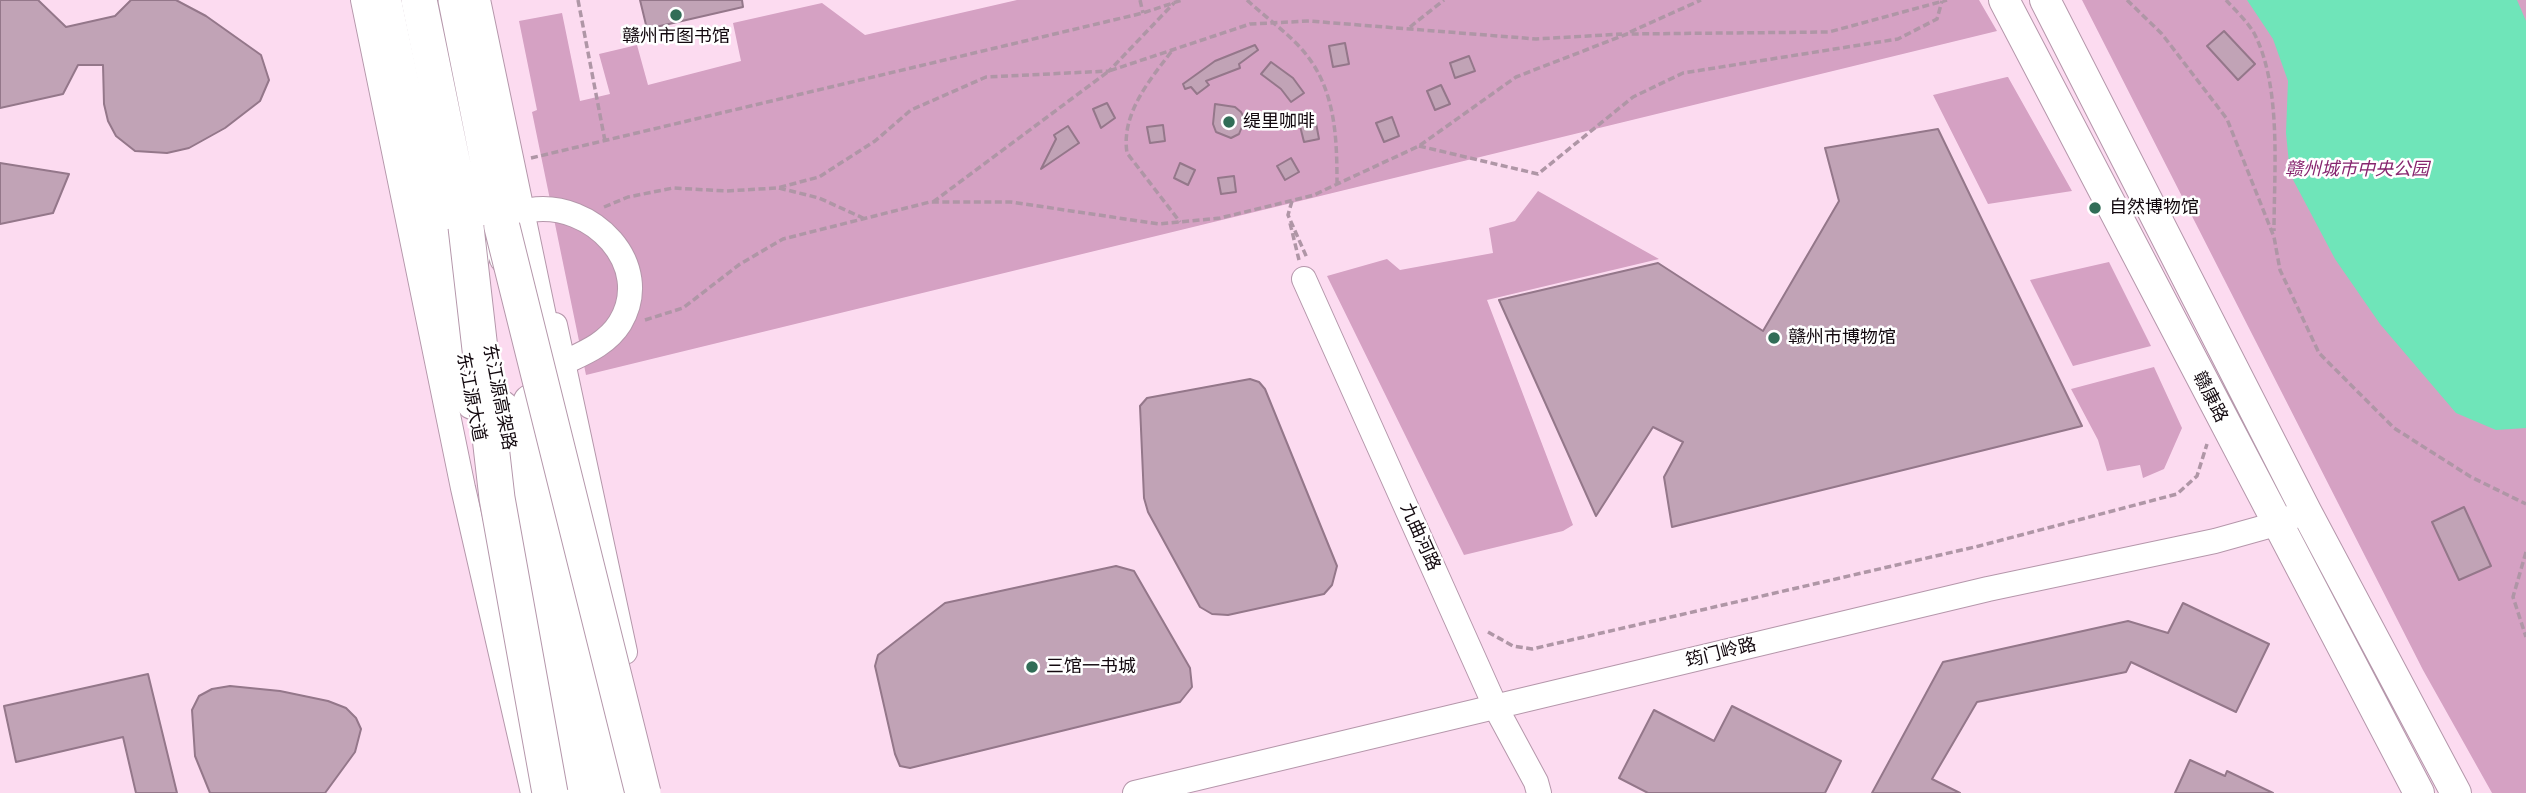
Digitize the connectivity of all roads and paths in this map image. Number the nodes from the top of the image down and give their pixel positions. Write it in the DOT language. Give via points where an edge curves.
graph roads {
  1 [pos="363,0"];
  2 [pos="386,0"];
  3 [pos="419,0"];
  4 [pos="456,0"];
  5 [pos="475,0"];
  6 [pos="488,0"];
  7 [pos="578,0"];
  8 [pos="1140,0"];
  9 [pos="1182,0"];
  10 [pos="1247,0"];
  11 [pos="1444,0"];
  12 [pos="1701,0"];
  13 [pos="2004,0"];
  14 [pos="2045,0"];
  15 [pos="2127,0"];
  16 [pos="2226,0"];
  17 [pos="1176,1"];
  18 [pos="1944,1"];
  19 [pos="1143,13"];
  20 [pos="1271,23"];
  21 [pos="1410,27"];
  22 [pos="1627,34"];
  23 [pos="1172,50"];
  24 [pos="1109,71"];
  25 [pos="605,141"];
  26 [pos="1419,146"];
  27 [pos="520,160"];
  28 [pos="1336,184"];
  29 [pos="776,188"];
  30 [pos="1292,201"];
  31 [pos="932,202"];
  32 [pos="1288,215"];
  33 [pos="579,216"];
  34 [pos="516,219"];
  35 [pos="865,219"];
  36 [pos="1180,222"];
  37 [pos="466,227"];
  38 [pos="2274,237"];
  39 [pos="1307,272"];
  40 [pos="613,330"];
  41 [pos="563,363"];
  42 [pos="2190,485"];
  43 [pos="2526,504"];
  44 [pos="2306,511"];
  45 [pos="2276,524"];
  46 [pos="2526,552"];
  47 [pos="1478,624"];
  48 [pos="2526,637"];
  49 [pos="1496,708"];
  50 [pos="533,793"];
  51 [pos="550,793"];
  52 [pos="556,793"];
  53 [pos="580,793"];
  54 [pos="610,793"];
  55 [pos="635,793"];
  56 [pos="643,793"];
  57 [pos="655,793"];
  58 [pos="1135,793"];
  59 [pos="1539,793"];
  60 [pos="2418,793"];
  61 [pos="2456,793"];
  1 -- 50 [label="street" via="463,488"];
  2 -- 52 [label="main road, 东江源大道"];
  3 -- 37 [label="highway, 东江源高架路"];
  4 -- 34 [label="highway, 东江源高架路"];
  5 -- 55 [label="main road" via="531,259"];
  6 -- 27 [label="street"];
  7 -- 25 [label="path"];
  8 -- 19 [label="path"];
  9 -- 17 [label="path"];
  10 -- 20 [label="path"];
  11 -- 21 [label="path"];
  12 -- 22 [label="path"];
  13 -- 45 [label="main road, 赣康路"];
  14 -- 44 [label="main road, 赣康路"];
  15 -- 38 [label="path" via="2162,34 2227,119"];
  16 -- 38 [label="path" via="2253,31 2264,59 2274,135"];
  17 -- 19 [label="path"];
  17 -- 24 [label="path"];
  18 -- 22 [label="path" via="1829,32"];
  18 -- 26 [label="path" via="1937,19 1898,39 1683,73 1633,97 1538,174"];
  19 -- 25 [label="path"];
  20 -- 21 [label="path"];
  20 -- 23 [label="path" via="1250,24"];
  20 -- 28 [label="path" via="1296,43 1322,77 1337,141"];
  21 -- 22 [label="path" via="1536,39"];
  22 -- 26 [label="path" via="1516,76"];
  23 -- 24 [label="path"];
  23 -- 36 [label="path" via="1144,88 1125,140 1127,153"];
  24 -- 29 [label="path" via="986,77 911,110 819,177"];
  24 -- 31 [label="path"];
  25 -- 27 [label="path"];
  26 -- 28 [label="path"];
  27 -- 34 [label="street"];
  28 -- 30 [label="path"];
  29 -- 33 [label="path" via="673,188 628,197"];
  29 -- 35 [label="path" via="819,198"];
  30 -- 32 [label="path"];
  30 -- 36 [label="path"];
  31 -- 35 [label="path"];
  31 -- 36 [label="path" via="1011,202 1159,224"];
  32 -- 39 [label="path"];
  32 -- 39 [label="path"];
  33 -- 34 [label="street" via="544,208"];
  33 -- 40 [label="street" via="606,233 623,256 630,292 620,323"];
  34 -- 41 [label="street"];
  34 -- 54 [label="highway, 东江源高架路, bridge" via="545,482"];
  34 -- 56 [label="highway, bridge"];
  35 -- 40 [label="path" via="783,239 740,264 683,308"];
  37 -- 51 [label="highway, bridge" via="497,498"];
  37 -- 53 [label="highway, 东江源高架路, bridge"];
  38 -- 43 [label="path" via="2280,270 2319,354 2394,428 2470,477"];
  39 -- 49 [label="street, 九曲河路"];
  40 -- 41 [label="street" via="595,349"];
  41 -- 57 [label="street"];
  42 -- 47 [label="path" via="2177,494 1979,546 1532,649 1513,646"];
  44 -- 45 [label="street, 筠门岭路"];
  44 -- 61 [label="main road, 赣康路"];
  45 -- 49 [label="street, 筠门岭路"];
  45 -- 60 [label="main road, 赣康路"];
  46 -- 48 [label="path" via="2513,597"];
  49 -- 58 [label="street, 筠门岭路"];
  49 -- 59 [label="street, 九曲河路"];
}
